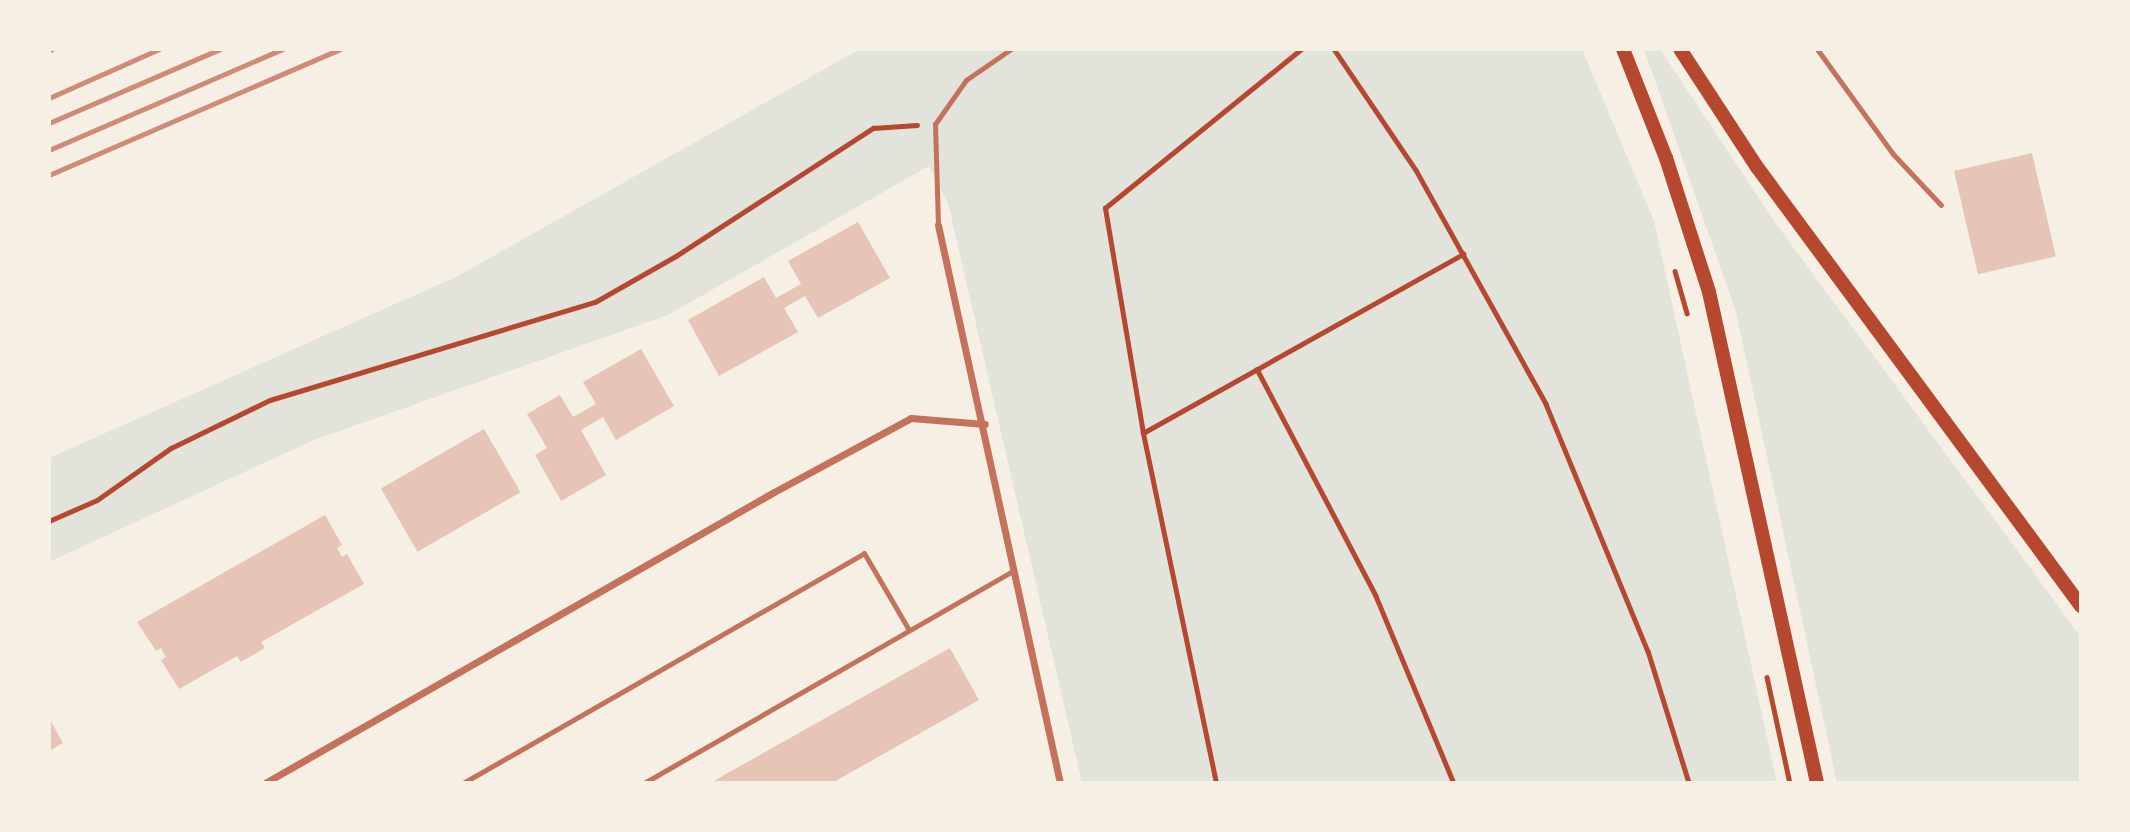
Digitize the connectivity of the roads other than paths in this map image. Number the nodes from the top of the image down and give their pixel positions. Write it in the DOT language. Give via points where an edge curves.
graph roads {
  1 [pos="1011,49"];
  2 [pos="1623,49"];
  3 [pos="1681,49"];
  4 [pos="1817,49"];
  5 [pos="1941,205"];
  6 [pos="938,225"];
  7 [pos="985,424"];
  8 [pos="1016,569"];
  9 [pos="2081,606"];
  10 [pos="909,630"];
  11 [pos="265,783"];
  12 [pos="463,783"];
  13 [pos="644,783"];
  14 [pos="1060,783"];
  15 [pos="1817,783"];
  1 -- 6 [label="lane" via="966,80 935,124"];
  2 -- 15 [label="main road" via="1666,158 1709,292"];
  3 -- 9 [label="main road" via="1757,167"];
  4 -- 5 [label="lane" via="1893,154"];
  6 -- 7 [label="street"];
  7 -- 8 [label="street"];
  7 -- 11 [label="street" via="911,418"];
  8 -- 10 [label="lane"];
  8 -- 14 [label="street"];
  10 -- 12 [label="lane" via="864,553"];
  10 -- 13 [label="lane"];
}
